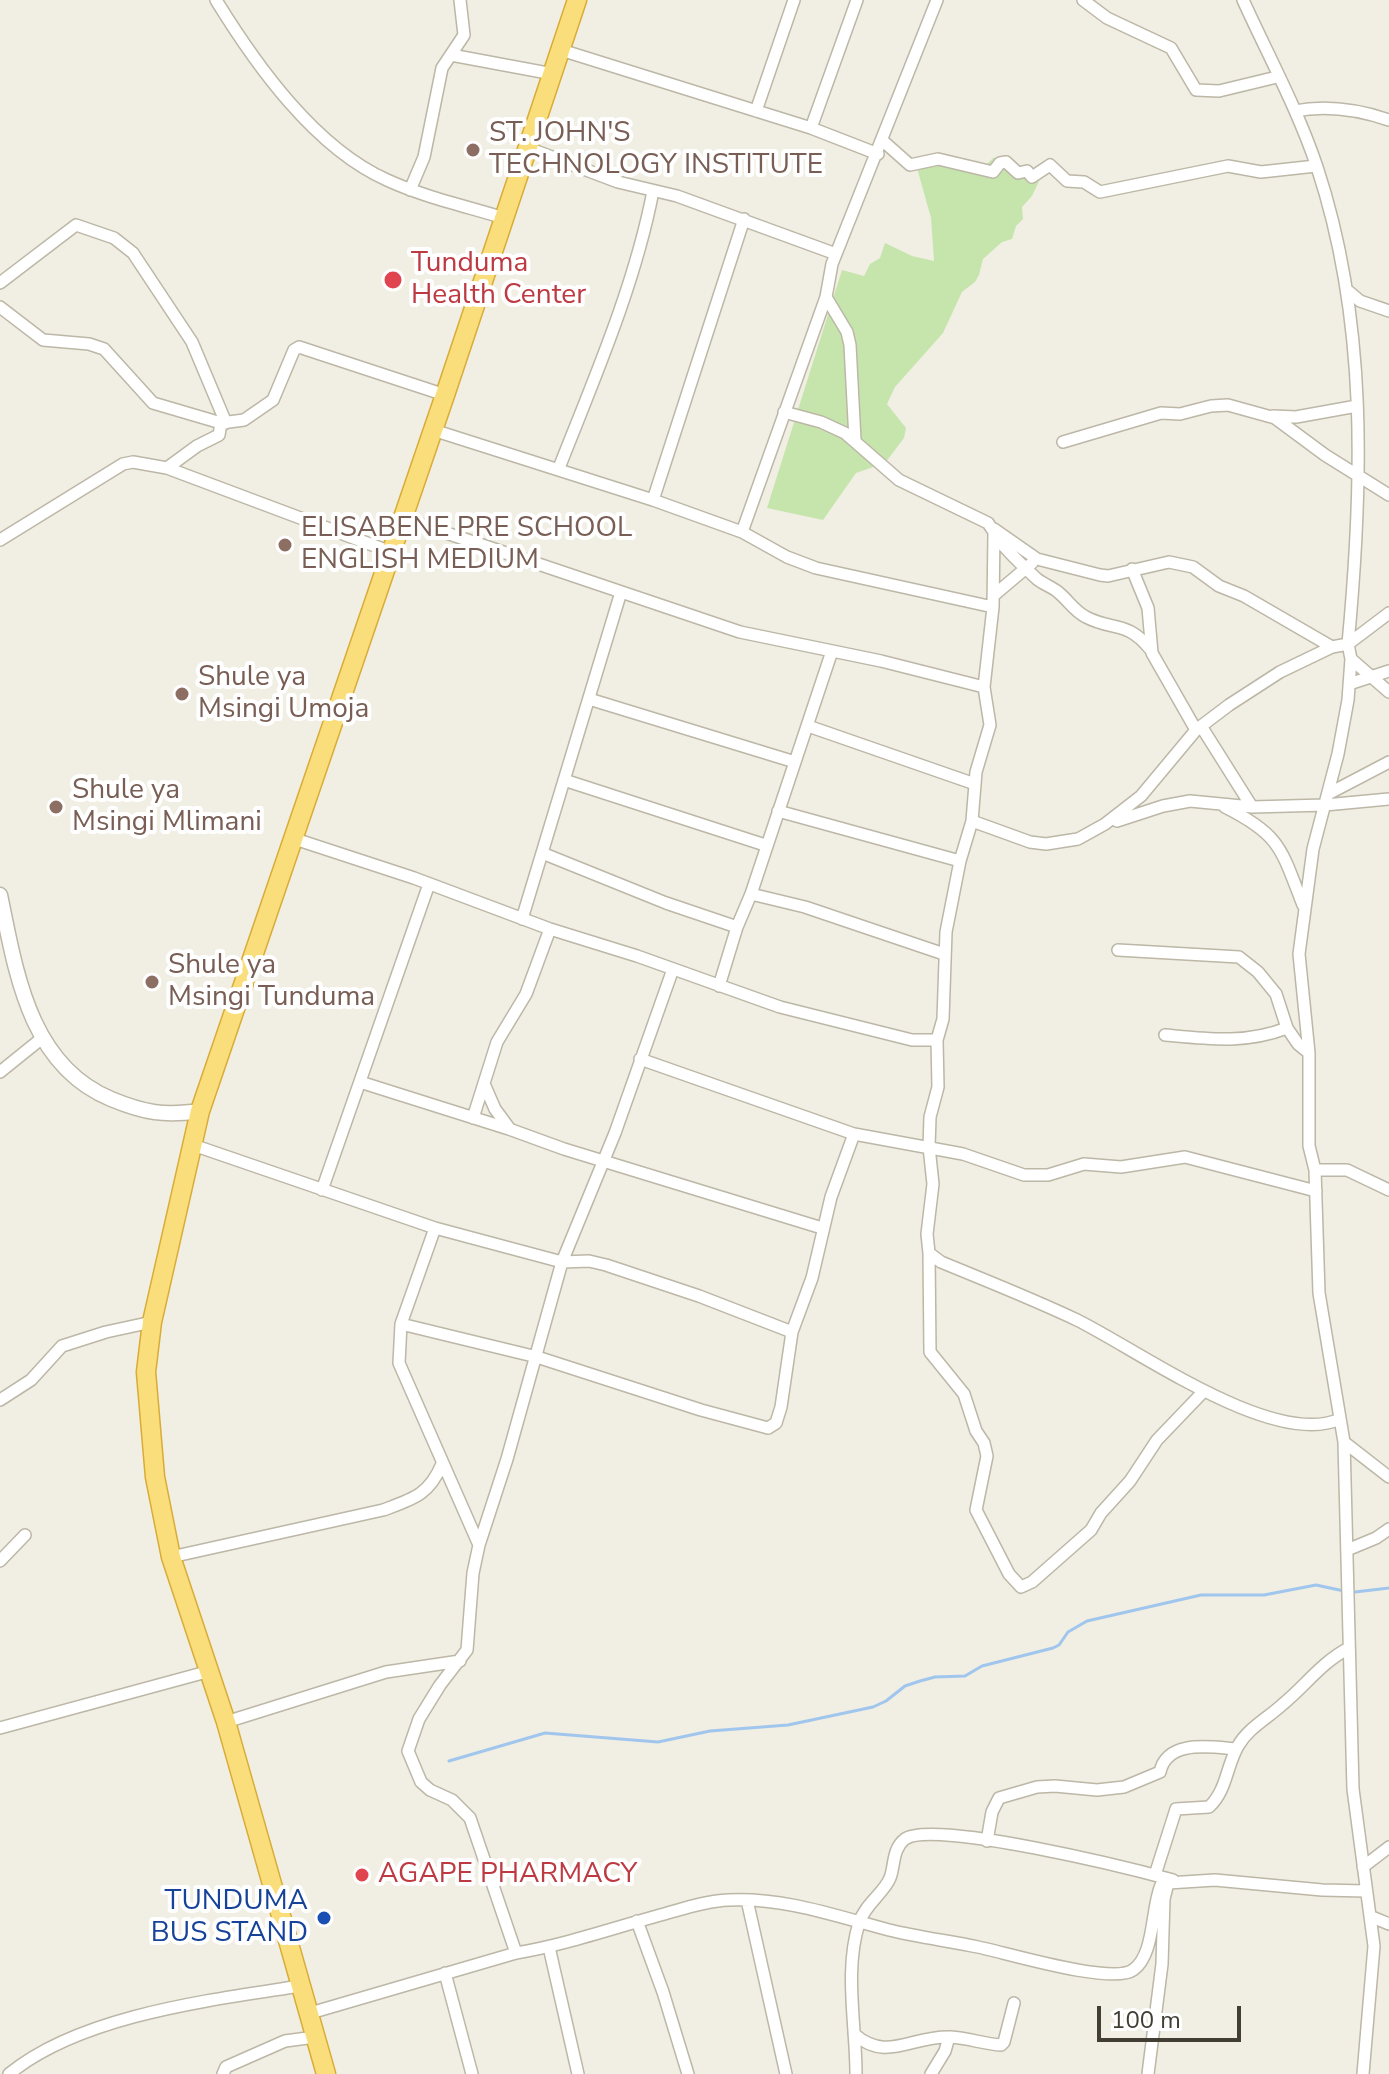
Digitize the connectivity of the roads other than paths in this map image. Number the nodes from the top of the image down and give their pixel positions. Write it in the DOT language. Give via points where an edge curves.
graph roads {
  1 [pos="216,0"];
  2 [pos="460,0"];
  3 [pos="577,0"];
  4 [pos="794,0"];
  5 [pos="857,0"];
  6 [pos="937,0"];
  7 [pos="1083,0"];
  8 [pos="1245,5"];
  9 [pos="561,50"];
  10 [pos="451,55"];
  11 [pos="553,74"];
  12 [pos="1277,77"];
  13 [pos="756,111"];
  14 [pos="1295,111"];
  15 [pos="1389,120"];
  16 [pos="811,128"];
  17 [pos="883,141"];
  18 [pos="528,148"];
  19 [pos="878,154"];
  20 [pos="1316,166"];
  21 [pos="410,190"];
  22 [pos="653,191"];
  23 [pos="504,218"];
  24 [pos="744,219"];
  25 [pos="836,254"];
  26 [pos="0,283"];
  27 [pos="1347,290"];
  28 [pos="826,297"];
  29 [pos="0,307"];
  30 [pos="1389,311"];
  31 [pos="445,395"];
  32 [pos="1357,406"];
  33 [pos="784,412"];
  34 [pos="1273,416"];
  35 [pos="224,423"];
  36 [pos="433,430"];
  37 [pos="855,440"];
  38 [pos="1063,442"];
  39 [pos="167,468"];
  40 [pos="559,468"];
  41 [pos="1360,474"];
  42 [pos="1389,495"];
  43 [pos="653,500"];
  44 [pos="402,518"];
  45 [pos="742,532"];
  46 [pos="994,532"];
  47 [pos="0,540"];
  48 [pos="391,552"];
  49 [pos="1032,563"];
  50 [pos="1132,569"];
  51 [pos="621,592"];
  52 [pos="993,602"];
  53 [pos="1389,613"];
  54 [pos="1348,644"];
  55 [pos="1332,647"];
  56 [pos="1150,649"];
  57 [pos="832,651"];
  58 [pos="1351,659"];
  59 [pos="1389,671"];
  60 [pos="1371,676"];
  61 [pos="1349,684"];
  62 [pos="984,687"];
  63 [pos="1389,692"];
  64 [pos="589,699"];
  65 [pos="808,726"];
  66 [pos="1198,728"];
  67 [pos="795,762"];
  68 [pos="1389,762"];
  69 [pos="564,780"];
  70 [pos="975,784"];
  71 [pos="1389,799"];
  72 [pos="1327,800"];
  73 [pos="1221,805"];
  74 [pos="1252,807"];
  75 [pos="778,811"];
  76 [pos="972,821"];
  77 [pos="1105,824"];
  78 [pos="295,839"];
  79 [pos="765,845"];
  80 [pos="542,853"];
  81 [pos="960,861"];
  82 [pos="429,884"];
  83 [pos="751,894"];
  84 [pos="0,895"];
  85 [pos="1304,907"];
  86 [pos="522,919"];
  87 [pos="737,927"];
  88 [pos="550,929"];
  89 [pos="1118,950"];
  90 [pos="944,954"];
  91 [pos="673,969"];
  92 [pos="719,986"];
  93 [pos="1287,1028"];
  94 [pos="1165,1035"];
  95 [pos="41,1039"];
  96 [pos="937,1040"];
  97 [pos="1309,1053"];
  98 [pos="640,1059"];
  99 [pos="0,1072"];
  100 [pos="360,1082"];
  101 [pos="485,1086"];
  102 [pos="200,1111"];
  103 [pos="473,1118"];
  104 [pos="509,1129"];
  105 [pos="854,1134"];
  106 [pos="193,1145"];
  107 [pos="929,1147"];
  108 [pos="605,1160"];
  109 [pos="1315,1170"];
  110 [pos="322,1190"];
  111 [pos="1389,1190"];
  112 [pos="1316,1191"];
  113 [pos="435,1228"];
  114 [pos="822,1228"];
  115 [pos="929,1253"];
  116 [pos="562,1262"];
  117 [pos="152,1322"];
  118 [pos="401,1324"];
  119 [pos="792,1332"];
  120 [pos="537,1357"];
  121 [pos="1204,1391"];
  122 [pos="0,1400"];
  123 [pos="1340,1419"];
  124 [pos="1344,1442"];
  125 [pos="442,1464"];
  126 [pos="1389,1477"];
  127 [pos="1389,1529"];
  128 [pos="25,1535"];
  129 [pos="479,1545"];
  130 [pos="1347,1550"];
  131 [pos="171,1557"];
  132 [pos="0,1561"];
  133 [pos="1349,1648"];
  134 [pos="460,1661"];
  135 [pos="210,1671"];
  136 [pos="226,1722"];
  137 [pos="0,1728"];
  138 [pos="1236,1749"];
  139 [pos="987,1841"];
  140 [pos="1389,1847"];
  141 [pos="1363,1867"];
  142 [pos="1155,1875"];
  143 [pos="1170,1882"];
  144 [pos="1366,1891"];
  145 [pos="747,1900"];
  146 [pos="1372,1917"];
  147 [pos="637,1921"];
  148 [pos="859,1922"];
  149 [pos="1389,1924"];
  150 [pos="549,1947"];
  151 [pos="516,1953"];
  152 [pos="445,1973"];
  153 [pos="300,1986"];
  154 [pos="1014,2003"];
  155 [pos="307,2014"];
  156 [pos="854,2034"];
  157 [pos="315,2037"];
  158 [pos="949,2037"];
  159 [pos="9,2074"];
  160 [pos="223,2074"];
  161 [pos="326,2074"];
  162 [pos="472,2074"];
  163 [pos="578,2074"];
  164 [pos="688,2074"];
  165 [pos="786,2074"];
  166 [pos="856,2074"];
  167 [pos="931,2074"];
  168 [pos="1148,2074"];
  169 [pos="1363,2074"];
  1 -- 21 [label="street" via="275,87 336,147"];
  2 -- 10 [label="street" via="464,35"];
  3 -- 9 [label="highway"];
  4 -- 13 [label="street"];
  5 -- 16 [label="street"];
  6 -- 17 [label="street"];
  7 -- 12 [label="street" via="1107,18 1171,48 1196,90 1219,91"];
  8 -- 12 [label="street"];
  9 -- 11 [label="highway"];
  9 -- 13 [label="street"];
  10 -- 11 [label="street"];
  10 -- 21 [label="street" via="442,68 424,157"];
  11 -- 18 [label="highway"];
  12 -- 14 [label="street"];
  13 -- 16 [label="street"];
  14 -- 15 [label="street" via="1353,111"];
  14 -- 20 [label="street"];
  16 -- 19 [label="street"];
  17 -- 19 [label="street"];
  17 -- 20 [label="street" via="910,165 938,159 993,172 1006,162 1032,177 1048,165 1067,181 1084,182 1100,192 1228,166 1261,172"];
  18 -- 22 [label="street"];
  18 -- 23 [label="highway"];
  19 -- 25 [label="street"];
  20 -- 27 [label="street"];
  21 -- 23 [label="street"];
  22 -- 24 [label="street"];
  22 -- 40 [label="street" via="640,247"];
  23 -- 31 [label="highway"];
  24 -- 25 [label="street"];
  24 -- 43 [label="street"];
  25 -- 28 [label="street"];
  26 -- 35 [label="street" via="76,225 124,244 192,342"];
  27 -- 30 [label="street" via="1360,301"];
  27 -- 32 [label="street"];
  28 -- 33 [label="street"];
  28 -- 37 [label="street" via="849,338"];
  29 -- 35 [label="street" via="43,340 104,349 153,403"];
  31 -- 35 [label="street" via="299,347 273,400 253,416"];
  31 -- 36 [label="highway"];
  32 -- 34 [label="street"];
  32 -- 41 [label="street"];
  33 -- 37 [label="street" via="832,426"];
  33 -- 45 [label="street"];
  34 -- 38 [label="street" via="1211,406 1161,413"];
  34 -- 41 [label="street"];
  35 -- 39 [label="street" via="219,435"];
  36 -- 40 [label="street"];
  36 -- 44 [label="highway"];
  37 -- 46 [label="street" via="899,480 988,523"];
  39 -- 47 [label="street" via="123,464"];
  39 -- 48 [label="street"];
  40 -- 43 [label="street"];
  41 -- 42 [label="street"];
  41 -- 54 [label="street"];
  43 -- 45 [label="street"];
  44 -- 48 [label="highway"];
  44 -- 51 [label="street"];
  45 -- 52 [label="street" via="816,568"];
  46 -- 49 [label="street"];
  46 -- 52 [label="street"];
  48 -- 78 [label="highway"];
  49 -- 50 [label="street" via="1104,576"];
  49 -- 52 [label="street"];
  49 -- 56 [label="street" via="1038,579 1079,613 1126,628"];
  50 -- 55 [label="street" via="1169,562 1193,567"];
  50 -- 56 [label="street" via="1148,608"];
  51 -- 57 [label="street" via="740,632"];
  51 -- 64 [label="street"];
  52 -- 62 [label="street"];
  53 -- 54 [label="street"];
  54 -- 55 [label="street"];
  54 -- 58 [label="street"];
  55 -- 66 [label="street" via="1262,681"];
  56 -- 66 [label="street"];
  57 -- 62 [label="street"];
  57 -- 65 [label="street"];
  58 -- 60 [label="street"];
  58 -- 61 [label="street"];
  59 -- 60 [label="street"];
  60 -- 61 [label="street"];
  60 -- 63 [label="street"];
  61 -- 72 [label="street"];
  62 -- 70 [label="street" via="990,725"];
  64 -- 67 [label="street"];
  64 -- 69 [label="street"];
  65 -- 67 [label="street"];
  65 -- 70 [label="street"];
  66 -- 74 [label="street"];
  66 -- 77 [label="street" via="1141,796"];
  67 -- 75 [label="street"];
  68 -- 72 [label="street"];
  69 -- 79 [label="street"];
  69 -- 80 [label="street"];
  70 -- 76 [label="street"];
  71 -- 72 [label="street"];
  72 -- 74 [label="street"];
  72 -- 85 [label="street"];
  73 -- 74 [label="street"];
  73 -- 77 [label="street" via="1190,801"];
  73 -- 85 [label="street" via="1273,837"];
  75 -- 79 [label="street"];
  75 -- 81 [label="street"];
  76 -- 77 [label="street" via="1046,844 1078,839"];
  76 -- 81 [label="street"];
  78 -- 82 [label="street"];
  78 -- 102 [label="highway"];
  79 -- 83 [label="street"];
  80 -- 86 [label="street"];
  80 -- 87 [label="street"];
  81 -- 90 [label="street"];
  82 -- 86 [label="street"];
  82 -- 100 [label="street"];
  83 -- 87 [label="street"];
  83 -- 90 [label="street"];
  84 -- 95 [label="street" via="17,980"];
  85 -- 97 [label="street" via="1299,954"];
  86 -- 88 [label="street"];
  87 -- 92 [label="street"];
  88 -- 91 [label="street"];
  88 -- 101 [label="street" via="526,994 497,1042"];
  89 -- 93 [label="street" via="1239,957 1276,994"];
  90 -- 96 [label="street" via="943,1019"];
  91 -- 92 [label="street"];
  91 -- 98 [label="street"];
  92 -- 96 [label="street" via="823,1020 912,1040"];
  93 -- 94 [label="street" via="1237,1041"];
  93 -- 97 [label="street"];
  95 -- 99 [label="street"];
  95 -- 102 [label="street" via="93,1092 168,1115"];
  96 -- 107 [label="street" via="938,1087"];
  97 -- 109 [label="street" via="1309,1146"];
  98 -- 105 [label="street"];
  98 -- 108 [label="street"];
  100 -- 103 [label="street"];
  100 -- 110 [label="street"];
  101 -- 103 [label="street"];
  101 -- 104 [label="street"];
  102 -- 106 [label="highway"];
  103 -- 104 [label="street"];
  104 -- 108 [label="street"];
  105 -- 107 [label="street"];
  105 -- 114 [label="street"];
  106 -- 110 [label="street"];
  106 -- 117 [label="highway"];
  107 -- 112 [label="street" via="1035,1177 1084,1164 1121,1167 1194,1157"];
  107 -- 115 [label="street"];
  108 -- 114 [label="street"];
  108 -- 116 [label="street"];
  109 -- 111 [label="street" via="1347,1170"];
  109 -- 112 [label="street"];
  110 -- 113 [label="street"];
  112 -- 123 [label="street" via="1319,1293"];
  113 -- 116 [label="street"];
  113 -- 118 [label="street"];
  114 -- 119 [label="street" via="812,1278"];
  115 -- 121 [label="street" via="1080,1321"];
  115 -- 121 [label="street" via="930,1352 964,1394 984,1443 987,1456 976,1510 1021,1587 1091,1530 1157,1440"];
  116 -- 119 [label="street" via="606,1265"];
  116 -- 120 [label="street"];
  117 -- 122 [label="street" via="62,1346 31,1380"];
  117 -- 131 [label="highway" via="146,1372 155,1477"];
  118 -- 120 [label="street"];
  118 -- 125 [label="street" via="399,1363"];
  119 -- 120 [label="street" via="781,1407 776,1423 768,1428"];
  120 -- 129 [label="street"];
  121 -- 123 [label="street" via="1274,1418 1315,1426"];
  123 -- 124 [label="street"];
  124 -- 126 [label="street"];
  124 -- 130 [label="street"];
  125 -- 129 [label="street"];
  125 -- 131 [label="street" via="435,1481 417,1497 383,1510"];
  127 -- 130 [label="street"];
  128 -- 132 [label="street"];
  129 -- 134 [label="street" via="467,1650"];
  130 -- 133 [label="street"];
  131 -- 135 [label="highway"];
  133 -- 138 [label="street" via="1328,1659"];
  133 -- 141 [label="street" via="1353,1789"];
  134 -- 136 [label="street" via="386,1672"];
  134 -- 151 [label="street" via="419,1719 408,1751 421,1782 470,1818"];
  135 -- 136 [label="highway"];
  135 -- 137 [label="street"];
  136 -- 153 [label="highway"];
  138 -- 139 [label="street" via="1192,1747 1170,1754 1160,1772 1124,1787 1037,1787 999,1798"];
  138 -- 142 [label="street" via="1227,1781 1213,1803 1202,1810 1176,1809"];
  139 -- 142 [label="street"];
  139 -- 148 [label="street" via="929,1834 903,1840 890,1878"];
  140 -- 141 [label="street"];
  141 -- 144 [label="street"];
  142 -- 143 [label="street"];
  143 -- 144 [label="street" via="1215,1880"];
  143 -- 148 [label="street" via="1158,1893 1143,1959 1132,1971 1120,1974 1085,1972"];
  143 -- 168 [label="street" via="1164,1899"];
  144 -- 146 [label="street"];
  145 -- 147 [label="street" via="713,1902"];
  145 -- 148 [label="street"];
  145 -- 165 [label="street"];
  146 -- 149 [label="street"];
  146 -- 169 [label="street" via="1374,1963"];
  147 -- 150 [label="street"];
  147 -- 164 [label="street"];
  148 -- 156 [label="street" via="853,1953"];
  150 -- 151 [label="street"];
  150 -- 163 [label="street"];
  151 -- 152 [label="street"];
  152 -- 155 [label="street"];
  152 -- 162 [label="street"];
  153 -- 155 [label="highway"];
  153 -- 159 [label="street" via="149,2013 63,2041"];
  154 -- 158 [label="street" via="1001,2045"];
  155 -- 157 [label="highway"];
  156 -- 158 [label="street" via="866,2045 883,2049"];
  156 -- 166 [label="street"];
  157 -- 160 [label="street" via="285,2041 226,2067"];
  157 -- 161 [label="highway"];
  158 -- 167 [label="street"];
}
